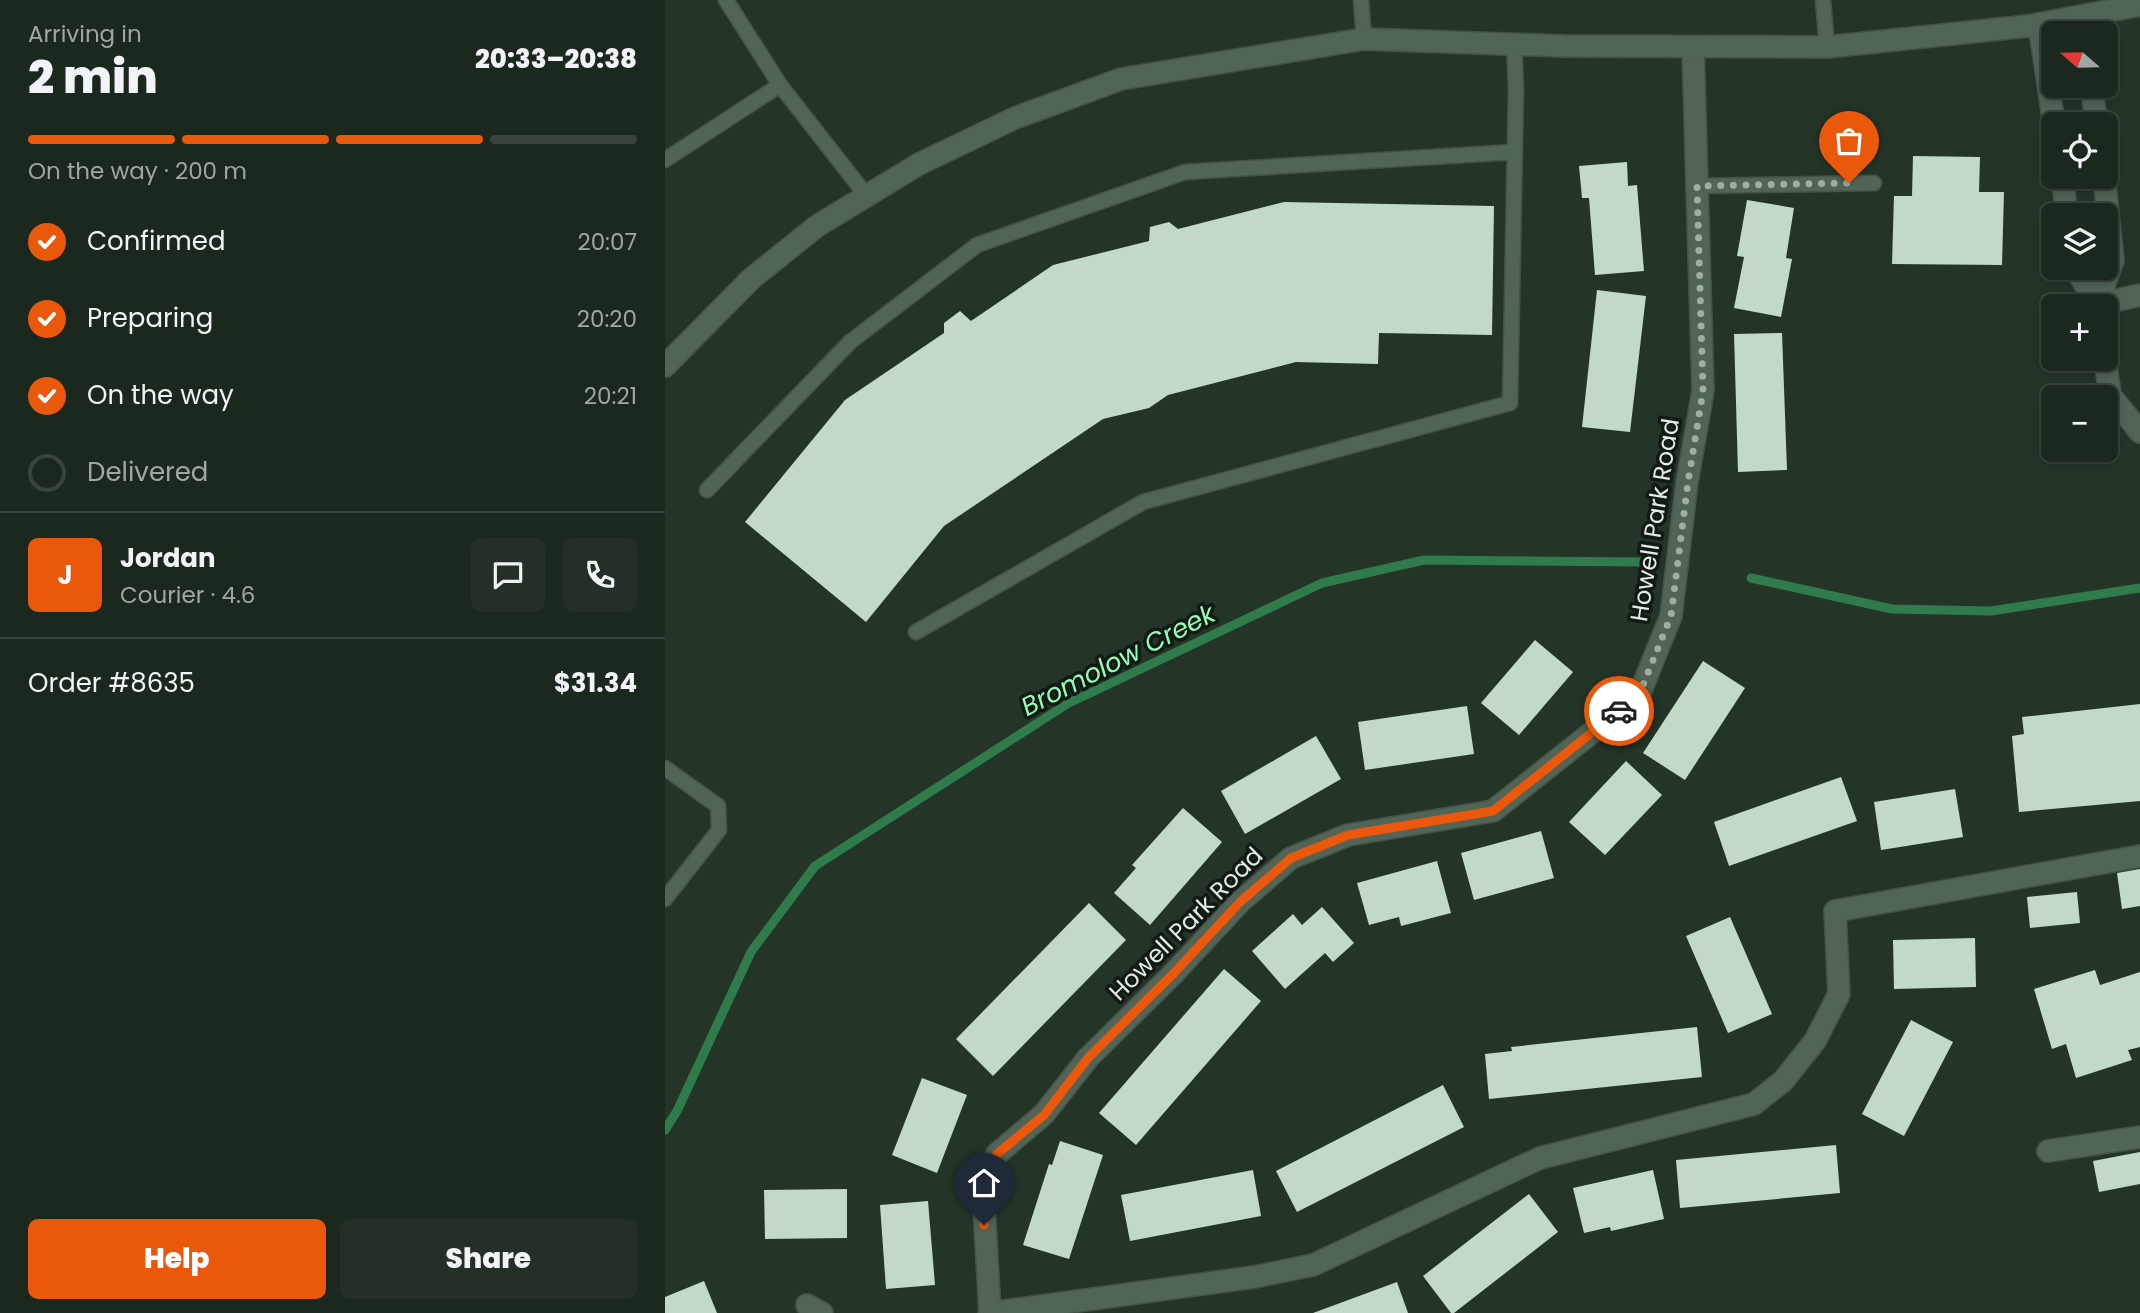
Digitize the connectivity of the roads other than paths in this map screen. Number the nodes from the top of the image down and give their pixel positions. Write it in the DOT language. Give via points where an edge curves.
graph roads {
  1 [pos="726,0"];
  2 [pos="1361,0"];
  3 [pos="1823,0"];
  4 [pos="2140,5"];
  5 [pos="2094,21"];
  6 [pos="2039,24"];
  7 [pos="1364,39"];
  8 [pos="1514,44"];
  9 [pos="1693,47"];
  10 [pos="1827,47"];
  11 [pos="780,85"];
  12 [pos="2052,112"];
  13 [pos="1515,152"];
  14 [pos="665,160"];
  15 [pos="1874,183"];
  16 [pos="1697,186"];
  17 [pos="866,195"];
  18 [pos="2140,295"];
  19 [pos="2118,300"];
  20 [pos="665,366"];
  21 [pos="2107,371"];
  22 [pos="2140,432"];
  23 [pos="707,490"];
  24 [pos="916,632"];
  25 [pos="665,768"];
  26 [pos="2140,856"];
  27 [pos="665,899"];
  28 [pos="2140,1137"];
  29 [pos="2048,1152"];
  30 [pos="990,1313"];
  1 -- 11 [label="lane"];
  2 -- 7 [label="lane"];
  3 -- 10 [label="lane"];
  4 -- 5 [label="street"];
  6 -- 10 [label="street"];
  6 -- 12 [label="street"];
  7 -- 8 [label="street"];
  7 -- 17 [label="street" via="1121,79 1015,118"];
  8 -- 9 [label="street"];
  8 -- 13 [label="lane"];
  9 -- 10 [label="street"];
  9 -- 16 [label="street, Howell Park Road"];
  11 -- 14 [label="lane"];
  11 -- 17 [label="lane"];
  13 -- 23 [label="lane" via="1185,172 977,245 850,342"];
  13 -- 24 [label="lane" via="1510,403 1143,502"];
  15 -- 16 [label="lane"];
  16 -- 30 [label="street, Howell Park Road" via="1703,391 1671,616 1639,695 1493,811 1348,835 1291,858 1240,902 1088,1058 1044,1115 997,1154 983,1189"];
  17 -- 20 [label="street" via="817,226 751,279"];
  18 -- 19 [label="street"];
  21 -- 22 [label="street" via="2110,395"];
  25 -- 27 [label="lane" via="718,806 719,830"];
  26 -- 30 [label="street, Howell Park Road" via="1835,911 1839,994 1815,1041 1783,1081 1753,1104 1540,1158 1313,1265"];
  28 -- 29 [label="street"];
}
